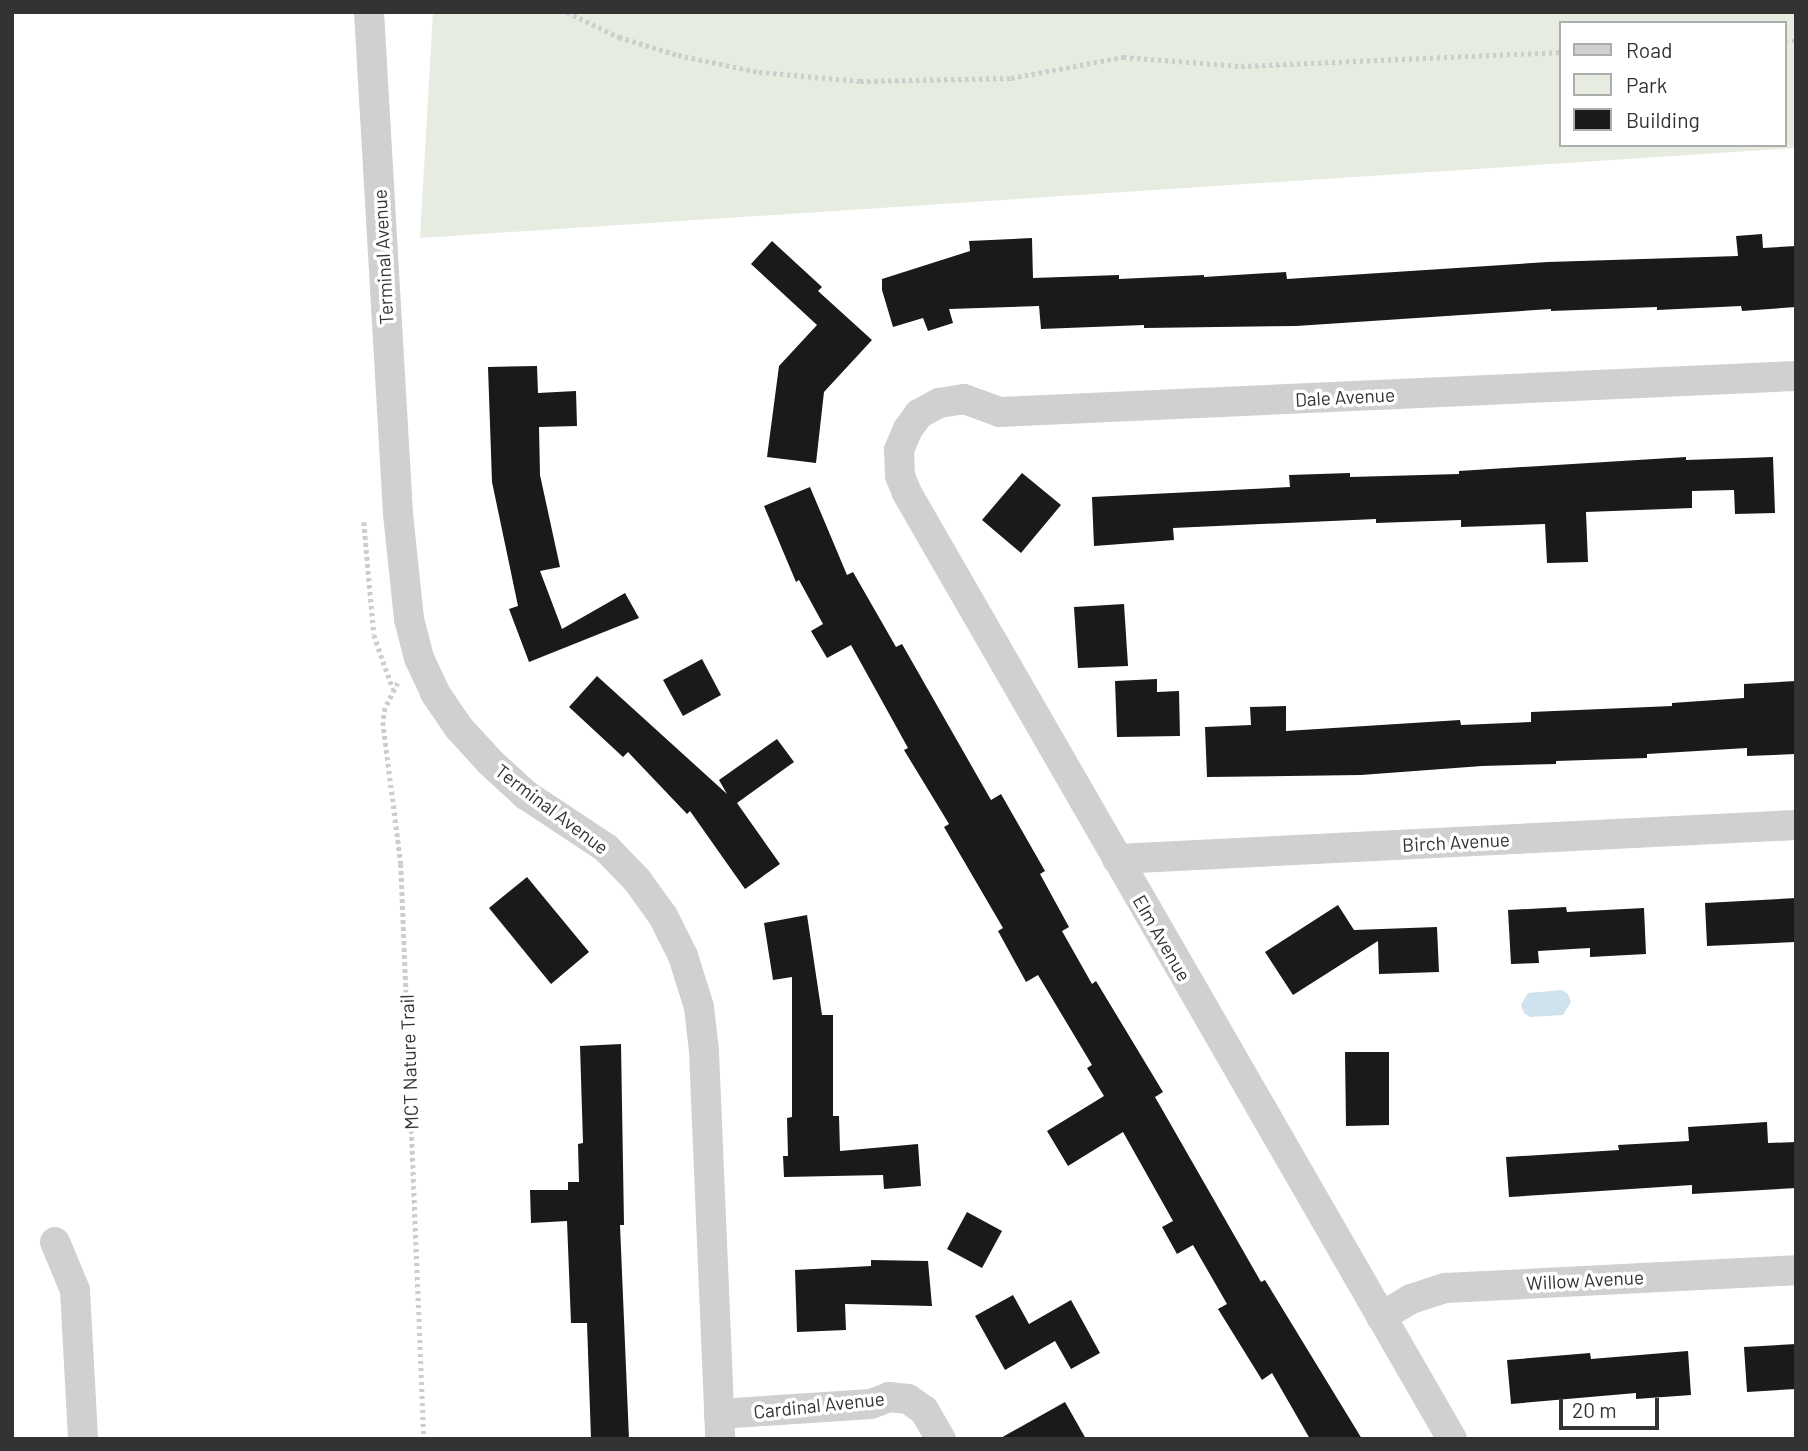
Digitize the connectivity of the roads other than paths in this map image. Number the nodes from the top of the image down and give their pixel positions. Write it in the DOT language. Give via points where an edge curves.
graph roads {
  1 [pos="369,12"];
  2 [pos="1796,376"];
  3 [pos="908,429"];
  4 [pos="1796,825"];
  5 [pos="1117,859"];
  6 [pos="55,1242"];
  7 [pos="1796,1270"];
  8 [pos="1381,1317"];
  9 [pos="719,1426"];
  10 [pos="83,1439"];
  11 [pos="941,1439"];
  12 [pos="1451,1439"];
  1 -- 9 [label="street, Terminal Avenue" via="398,514 412,632 435,693 459,728 526,795 606,848 663,916 683,956 699,1007 704,1051"];
  2 -- 3 [label="street, Dale Avenue" via="999,412 964,399 939,403 919,415"];
  3 -- 5 [label="street, Elm Avenue" via="900,450 900,476 907,493"];
  4 -- 5 [label="street, Birch Avenue"];
  5 -- 8 [label="street, Elm Avenue"];
  6 -- 10 [label="street" via="75,1290"];
  7 -- 8 [label="street, Willow Avenue" via="1444,1288 1411,1299"];
  8 -- 12 [label="street, Elm Avenue"];
  9 -- 11 [label="street, Cardinal Avenue" via="871,1404 889,1397 908,1399 924,1410"];
}
